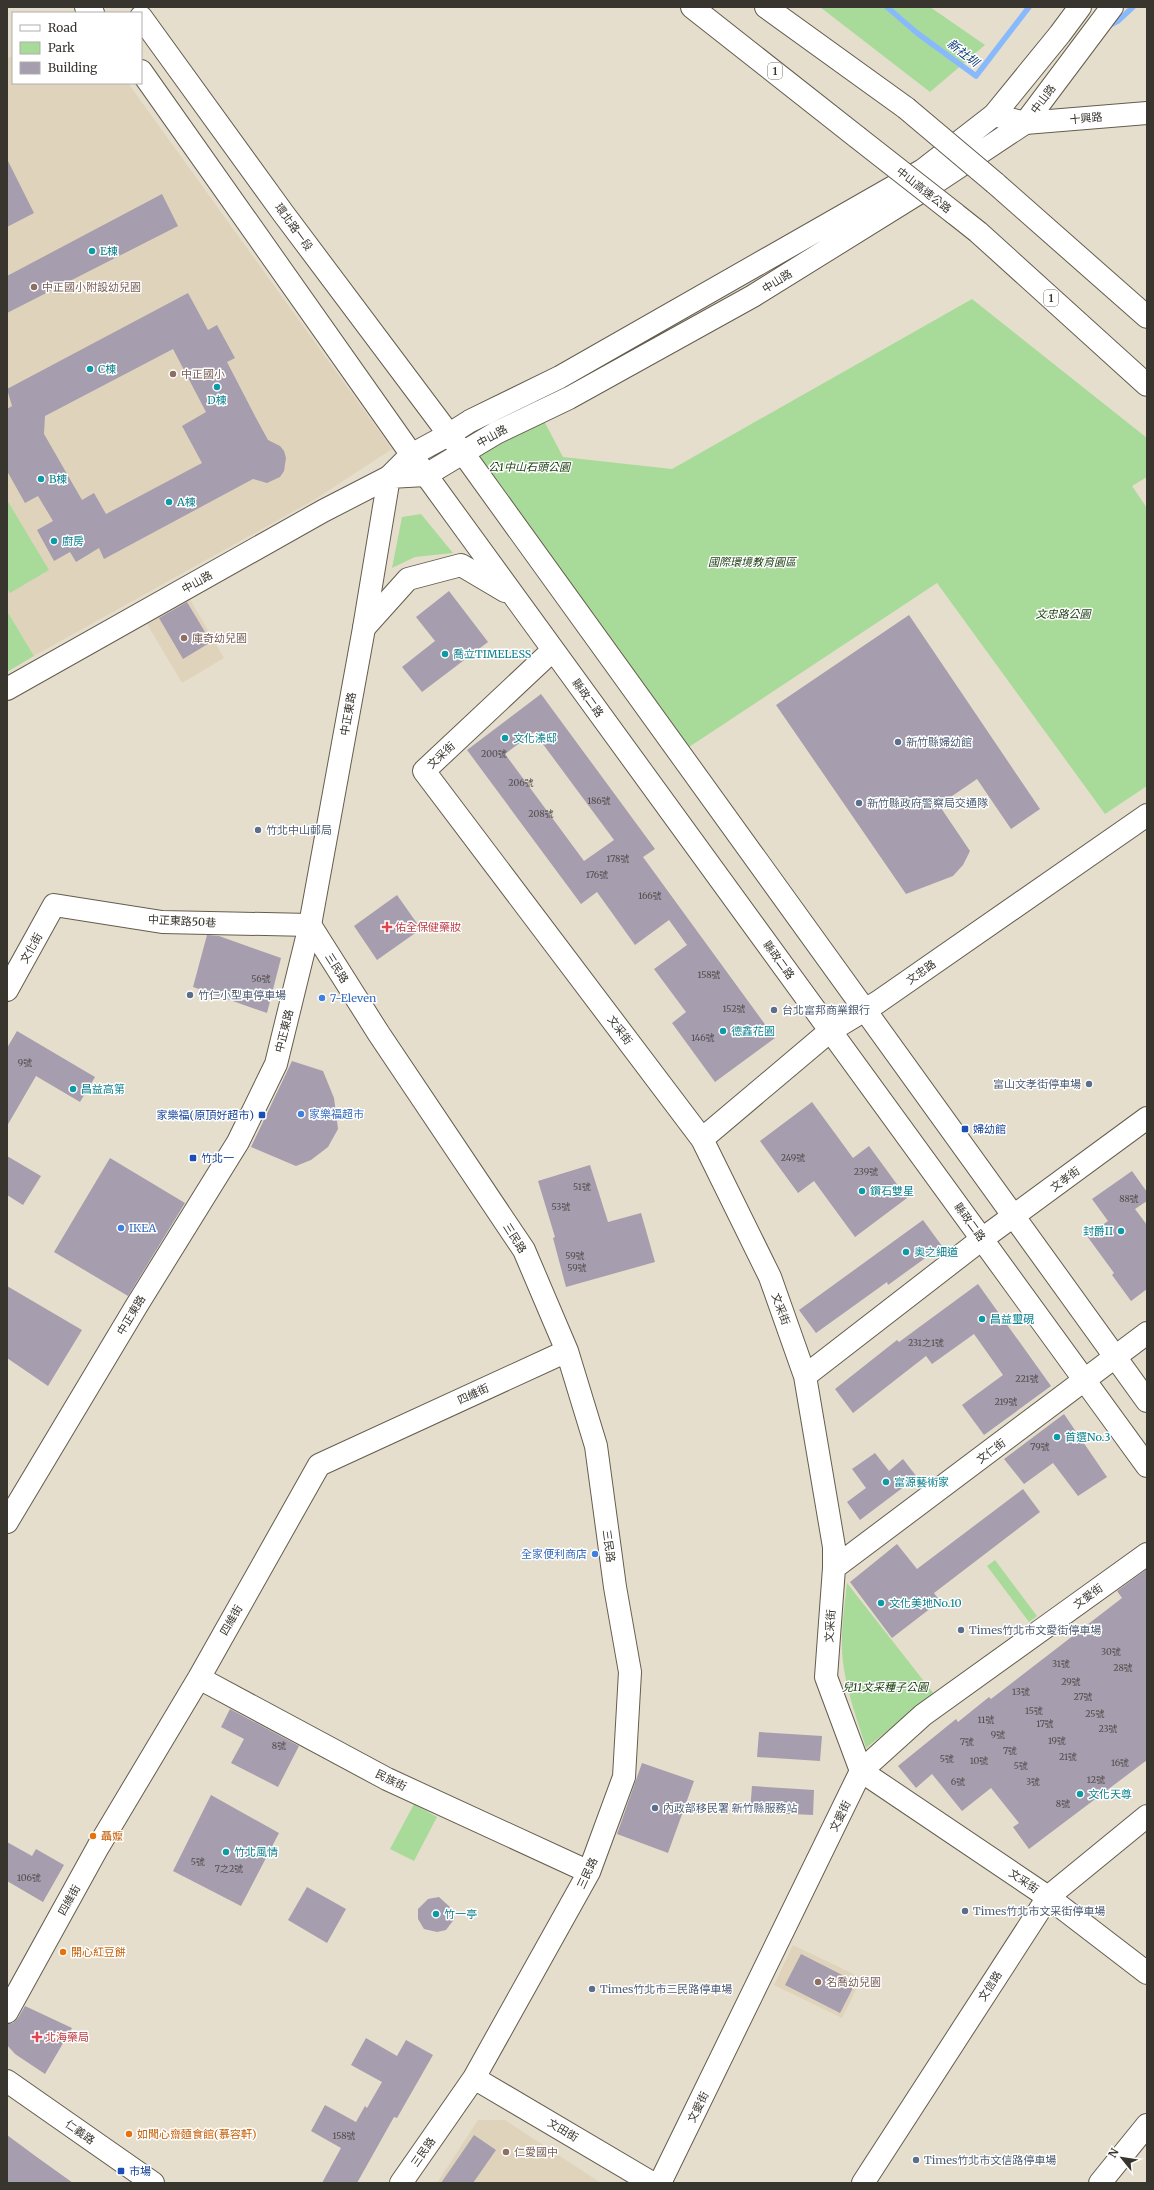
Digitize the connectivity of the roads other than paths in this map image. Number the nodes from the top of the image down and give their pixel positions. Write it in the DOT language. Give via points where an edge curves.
graph roads {
  1 [pos="692,7"];
  2 [pos="766,7"];
  3 [pos="1080,7"];
  4 [pos="1112,7"];
  5 [pos="142,18"];
  6 [pos="142,72"];
  7 [pos="1147,112"];
  8 [pos="994,114"];
  9 [pos="1025,122"];
  10 [pos="1147,317"];
  11 [pos="1147,385"];
  12 [pos="448,436"];
  13 [pos="463,453"];
  14 [pos="411,454"];
  15 [pos="426,475"];
  16 [pos="389,477"];
  17 [pos="514,596"];
  18 [pos="364,628"];
  19 [pos="554,650"];
  20 [pos="7,689"];
  21 [pos="1147,815"];
  22 [pos="54,905"];
  23 [pos="310,925"];
  24 [pos="7,990"];
  25 [pos="865,1010"];
  26 [pos="830,1031"];
  27 [pos="1147,1118"];
  28 [pos="702,1139"];
  29 [pos="1013,1217"];
  30 [pos="982,1239"];
  31 [pos="1147,1333"];
  32 [pos="567,1351"];
  33 [pos="1116,1358"];
  34 [pos="805,1376"];
  35 [pos="1085,1381"];
  36 [pos="1147,1401"];
  37 [pos="1147,1466"];
  38 [pos="7,1522"];
  39 [pos="1147,1554"];
  40 [pos="834,1568"];
  41 [pos="199,1678"];
  42 [pos="861,1771"];
  43 [pos="1147,1816"];
  44 [pos="589,1872"];
  45 [pos="1048,1897"];
  46 [pos="1147,1973"];
  47 [pos="7,2012"];
  48 [pos="474,2078"];
  49 [pos="7,2081"];
  50 [pos="1147,2125"];
  51 [pos="153,2183"];
  52 [pos="401,2183"];
  53 [pos="652,2183"];
  54 [pos="660,2183"];
  55 [pos="863,2183"];
  56 [pos="1100,2183"];
  1 -- 11 [label="main road, 中山高速公路 / 1, bridge" via="978,232"];
  2 -- 10 [label="main road, bridge" via="906,108"];
  3 -- 8 [label="main road, 中山路"];
  4 -- 9 [label="main road, 中山路"];
  5 -- 12 [label="main road, 環北路一段"];
  6 -- 14 [label="main road"];
  7 -- 9 [label="main road, 十興路"];
  8 -- 9 [label="main road"];
  8 -- 12 [label="main road, 中山路" via="922,170 560,377 470,421"];
  9 -- 13 [label="main road, 中山路" via="930,186 753,296 569,398 496,432"];
  12 -- 13 [label="main road"];
  12 -- 14 [label="main road, 中山路"];
  13 -- 15 [label="main road, 中山路"];
  13 -- 25 [label="main road"];
  14 -- 15 [label="main road, 縣政二路"];
  14 -- 16 [label="main road, 中山路"];
  15 -- 16 [label="main road, 中山路"];
  15 -- 17 [label="main road, 縣政二路"];
  16 -- 18 [label="main road, 中正東路"];
  16 -- 20 [label="main road, 中山路" via="316,515"];
  17 -- 18 [label="main road" via="460,564 408,579"];
  17 -- 19 [label="main road, 縣政二路"];
  18 -- 23 [label="main road, 中正東路"];
  19 -- 26 [label="main road, 縣政二路"];
  19 -- 28 [label="main road, 文采街" via="424,771"];
  21 -- 25 [label="main road, 文忠路"];
  22 -- 23 [label="main road, 中正東路50巷" via="162,922"];
  22 -- 24 [label="main road, 文化街"];
  23 -- 32 [label="main road, 三民路" via="379,1034 524,1250"];
  23 -- 38 [label="main road, 中正東路" via="276,1064 238,1142"];
  25 -- 26 [label="main road, 文忠路"];
  25 -- 29 [label="main road"];
  26 -- 28 [label="main road, 文忠路"];
  26 -- 30 [label="main road, 縣政二路"];
  27 -- 29 [label="main road, 文孝街"];
  28 -- 34 [label="main road, 文采街" via="770,1277"];
  29 -- 30 [label="main road, 文孝街"];
  29 -- 33 [label="main road"];
  30 -- 34 [label="main road, 文孝街"];
  30 -- 35 [label="main road, 縣政二路"];
  31 -- 33 [label="main road, 文仁街"];
  32 -- 41 [label="main road, 四維街" via="319,1464"];
  32 -- 44 [label="main road, 三民路" via="596,1446 615,1587 630,1672 624,1777"];
  33 -- 35 [label="main road, 文仁街"];
  33 -- 36 [label="main road"];
  34 -- 40 [label="main road, 文采街" via="834,1547"];
  35 -- 37 [label="main road, 縣政二路"];
  35 -- 40 [label="main road, 文仁街"];
  39 -- 42 [label="main road, 文愛街" via="923,1715"];
  40 -- 42 [label="main road, 文采街" via="826,1677"];
  41 -- 44 [label="main road, 民族街" via="386,1779"];
  41 -- 47 [label="main road, 四維街" via="98,1847"];
  42 -- 45 [label="main road, 文采街"];
  42 -- 54 [label="main road, 文愛街"];
  43 -- 45 [label="main road, 文信路"];
  44 -- 48 [label="main road, 三民路"];
  45 -- 46 [label="main road, 文采街"];
  45 -- 55 [label="main road, 文信路"];
  48 -- 52 [label="main road, 三民路"];
  48 -- 53 [label="main road, 文田街"];
  49 -- 51 [label="main road, 仁義路"];
  50 -- 56 [label="main road"];
}
